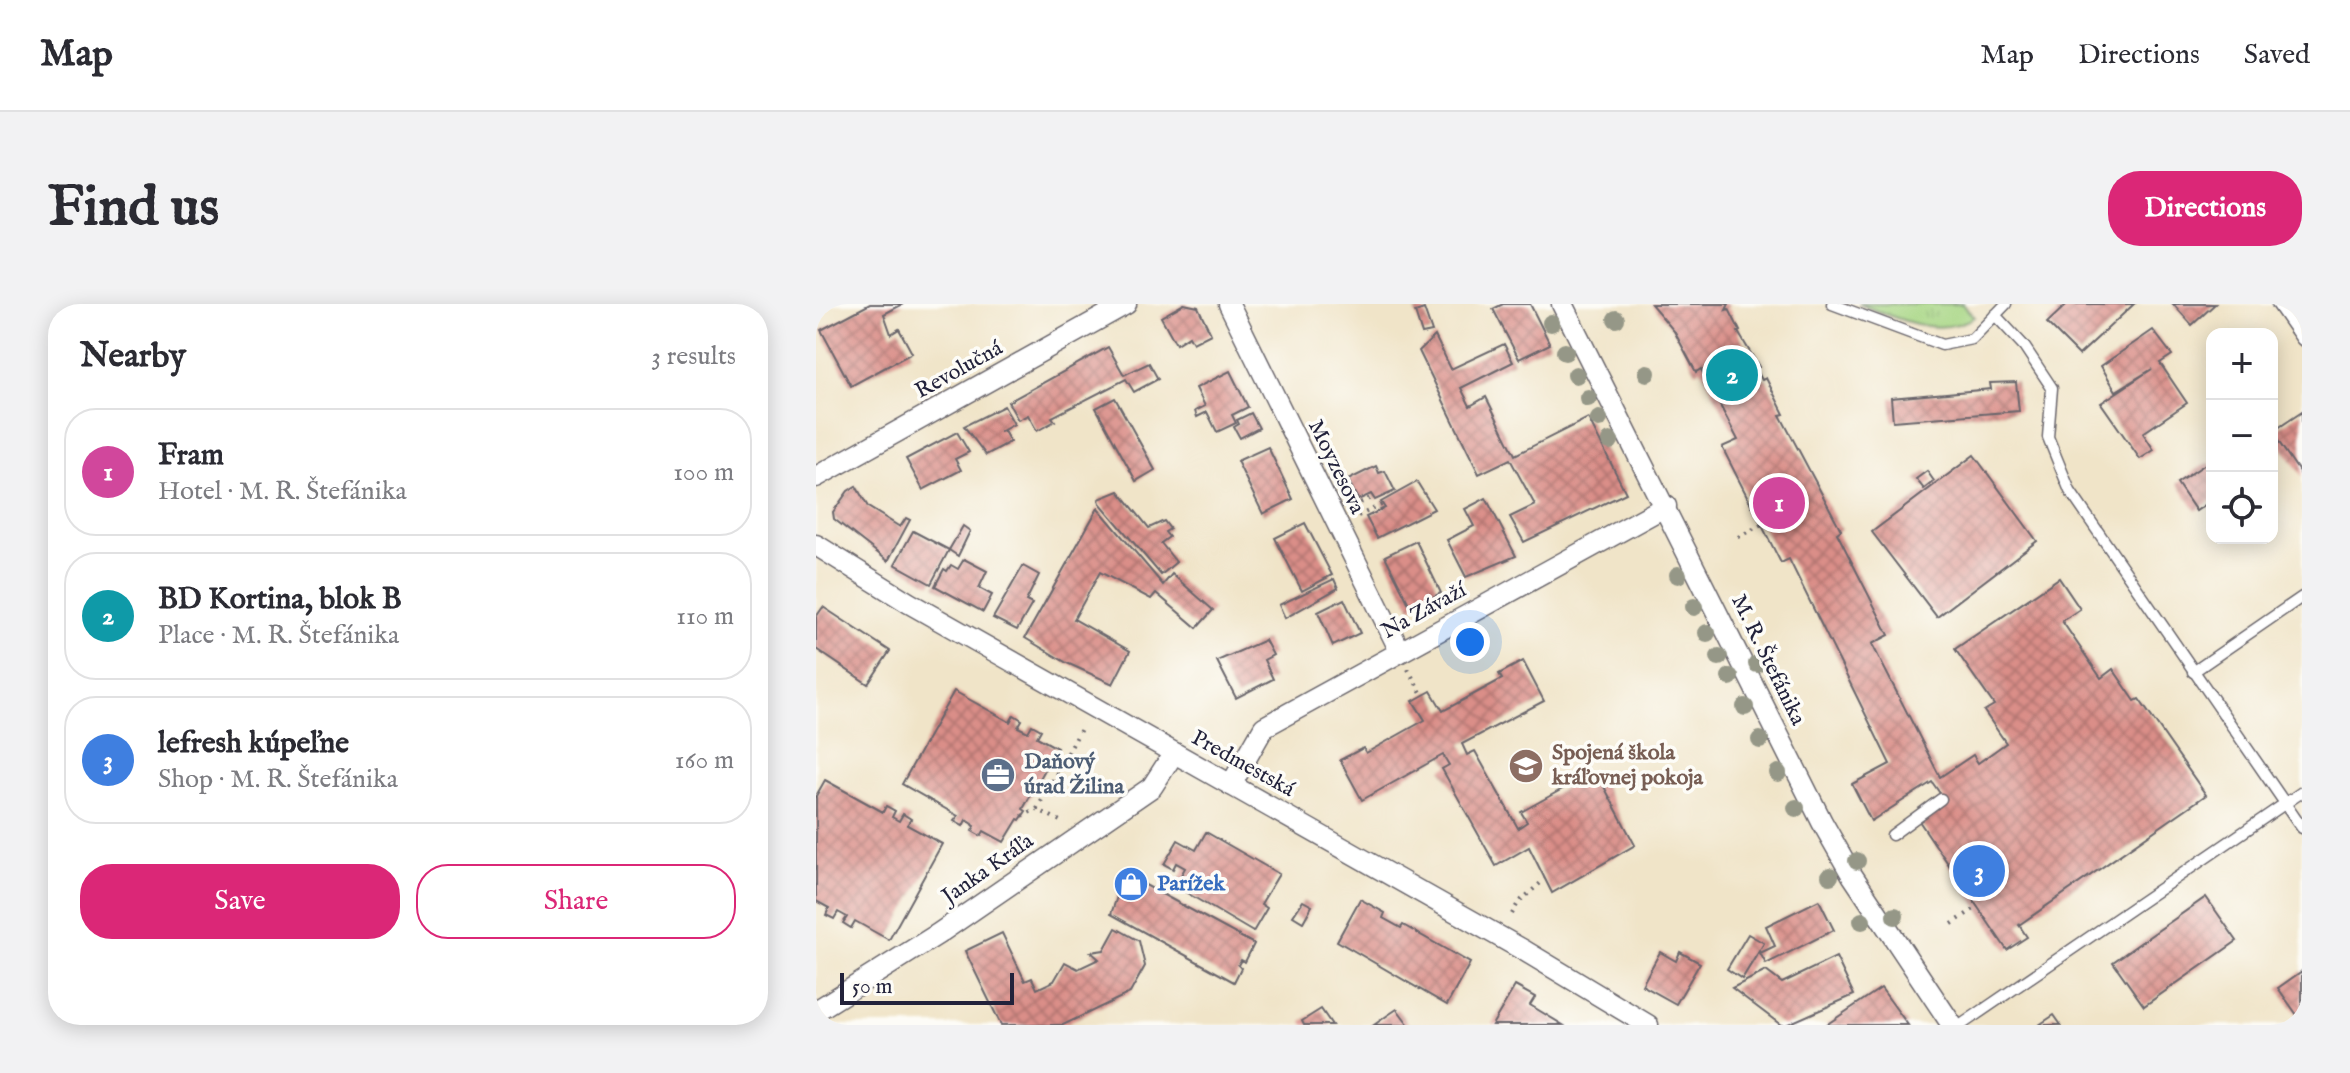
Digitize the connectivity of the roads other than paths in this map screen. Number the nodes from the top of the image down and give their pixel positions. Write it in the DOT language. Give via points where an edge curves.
graph roads {
  1 [pos="1126,304"];
  2 [pos="1229,304"];
  3 [pos="1562,304"];
  4 [pos="1832,304"];
  5 [pos="2006,304"];
  6 [pos="2283,306"];
  7 [pos="1995,315"];
  8 [pos="2302,340"];
  9 [pos="816,477"];
  10 [pos="1666,506"];
  11 [pos="816,545"];
  12 [pos="2302,597"];
  13 [pos="1403,659"];
  14 [pos="2193,672"];
  15 [pos="1174,753"];
  16 [pos="1231,785"];
  17 [pos="2302,792"];
  18 [pos="1941,799"];
  19 [pos="2285,804"];
  20 [pos="2302,828"];
  21 [pos="1892,835"];
  22 [pos="816,1011"];
  23 [pos="1648,1025"];
  24 [pos="1952,1025"];
  25 [pos="1961,1025"];
  1 -- 9 [label="street, Revolučná"];
  2 -- 13 [label="street, Moyzesova"];
  3 -- 10 [label="street, M. R. Štefánika"];
  4 -- 7 [label="lane" via="1942,345 1972,339"];
  5 -- 7 [label="lane"];
  6 -- 8 [label="lane"];
  7 -- 14 [label="lane" via="2052,388 2048,437 2070,491"];
  10 -- 13 [label="street, Na Závaží"];
  10 -- 24 [label="street, M. R. Štefánika" via="1827,832"];
  11 -- 15 [label="street, Predmestská"];
  12 -- 14 [label="lane"];
  13 -- 16 [label="street, Na Závaží" via="1264,727"];
  14 -- 19 [label="lane"];
  15 -- 16 [label="street, Predmestská"];
  15 -- 22 [label="street, Janka Kráľa" via="1152,787"];
  16 -- 23 [label="street, Predmestská"];
  17 -- 19 [label="lane"];
  18 -- 21 [label="lane"];
  19 -- 20 [label="lane"];
  19 -- 25 [label="lane"];
}
